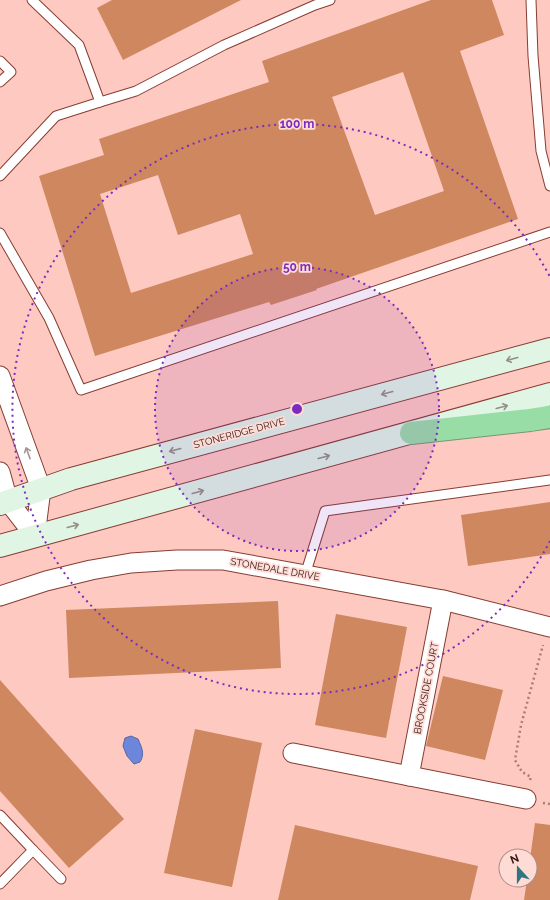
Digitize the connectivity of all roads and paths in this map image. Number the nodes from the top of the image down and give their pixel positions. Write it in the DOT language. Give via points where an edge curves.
graph roads {
  1 [pos="32,0"];
  2 [pos="330,0"];
  3 [pos="531,0"];
  4 [pos="314,2"];
  5 [pos="0,61"];
  6 [pos="0,82"];
  7 [pos="100,102"];
  8 [pos="0,176"];
  9 [pos="550,186"];
  10 [pos="0,232"];
  11 [pos="550,232"];
  12 [pos="550,349"];
  13 [pos="0,376"];
  14 [pos="550,394"];
  15 [pos="550,417"];
  16 [pos="411,433"];
  17 [pos="0,472"];
  18 [pos="550,480"];
  19 [pos="41,489"];
  20 [pos="4,503"];
  21 [pos="35,536"];
  22 [pos="0,546"];
  23 [pos="305,575"];
  24 [pos="0,596"];
  25 [pos="444,600"];
  26 [pos="549,627"];
  27 [pos="293,753"];
  28 [pos="409,776"];
  29 [pos="526,799"];
  30 [pos="0,815"];
  31 [pos="33,850"];
  32 [pos="61,879"];
  33 [pos="0,884"];
  1 -- 7 [label="lane" via="79,45"];
  2 -- 4 [label="lane"];
  3 -- 9 [label="lane" via="541,151"];
  4 -- 7 [label="lane" via="136,91"];
  5 -- 6 [label="lane" via="11,72"];
  7 -- 8 [label="lane" via="56,116"];
  10 -- 11 [label="lane" via="49,318 81,390"];
  12 -- 19 [label="main road, STONERIDGE DRIVE, one-way" via="71,478"];
  19 -- 13 [label="street, one-way"];
  16 -- 14 [label="main road, one-way"];
  15 -- 16 [label="highway"];
  21 -- 16 [label="main road, one-way"];
  17 -- 20 [label="street"];
  18 -- 23 [label="lane" via="325,511"];
  19 -- 20 [label="main road, STONERIDGE DRIVE"];
  19 -- 21 [label="street"];
  20 -- 21 [label="street"];
  21 -- 22 [label="main road"];
  23 -- 24 [label="street, STONEDALE DRIVE" via="223,560 131,563 46,581"];
  23 -- 25 [label="street, STONEDALE DRIVE"];
  25 -- 26 [label="street, STONEDALE DRIVE"];
  25 -- 28 [label="street, BROOKSIDE COURT"];
  26 -- 29 [label="path" via="521,725 515,760 522,772 531,777"];
  27 -- 28 [label="street"];
  28 -- 29 [label="street"];
  30 -- 31 [label="lane"];
  31 -- 32 [label="lane"];
  31 -- 33 [label="lane"];
}
